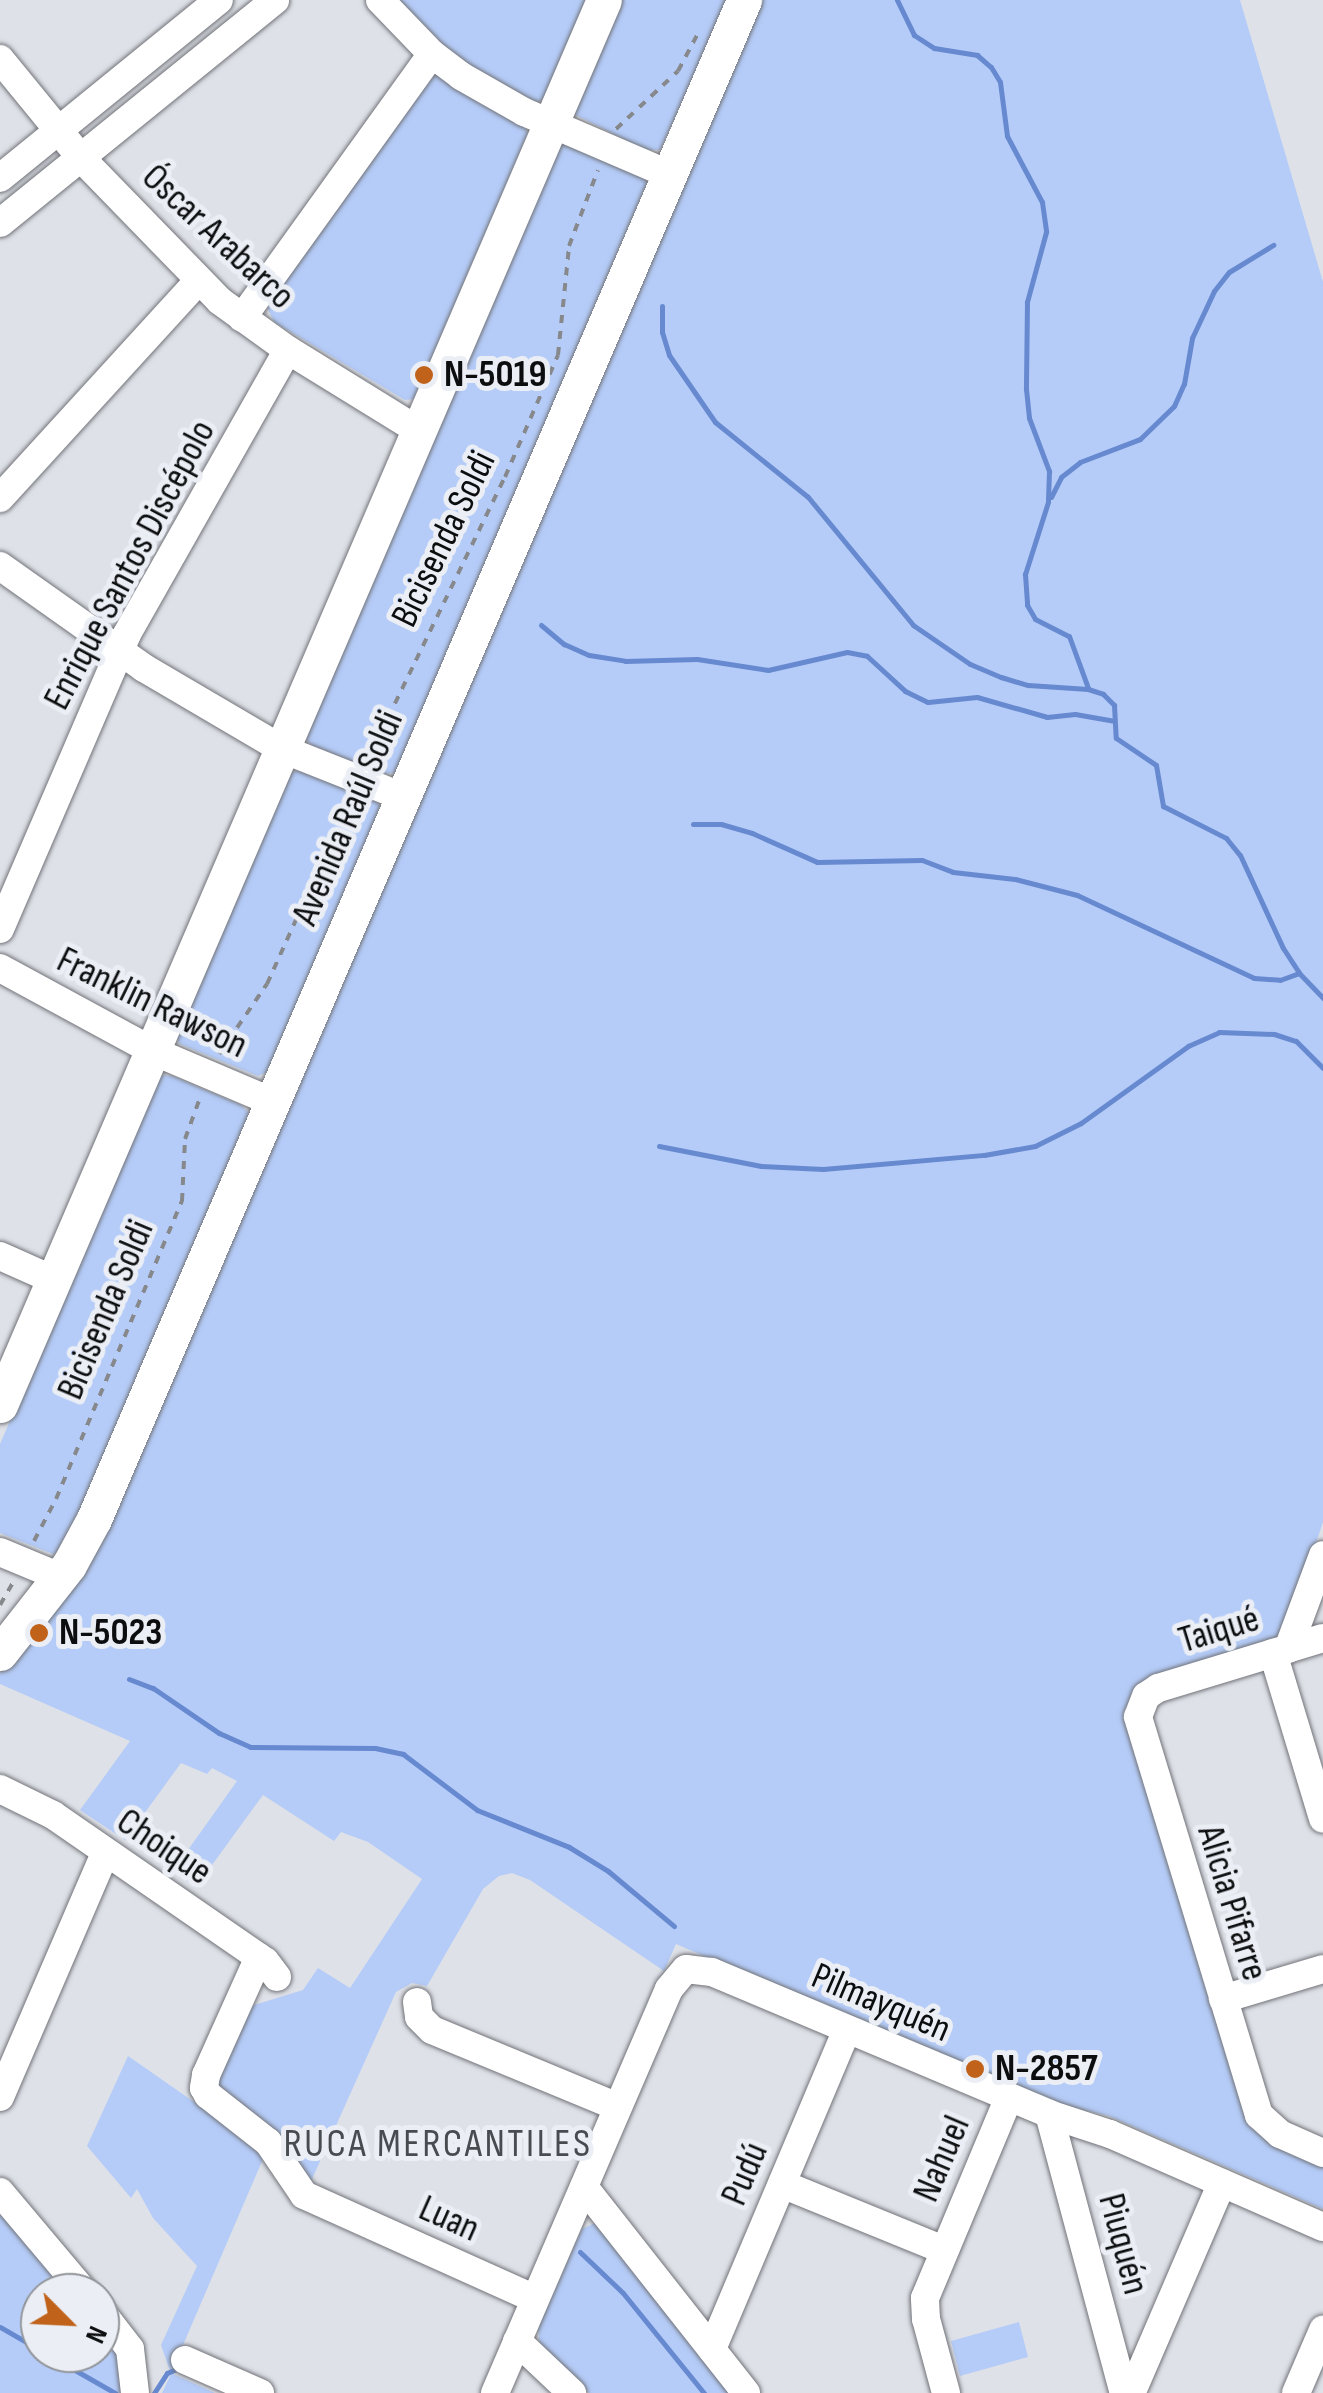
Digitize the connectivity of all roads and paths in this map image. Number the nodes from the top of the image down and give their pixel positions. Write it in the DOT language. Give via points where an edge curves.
graph roads {
  1 [pos="219,0"];
  2 [pos="275,0"];
  3 [pos="380,0"];
  4 [pos="604,0"];
  5 [pos="744,0"];
  6 [pos="697,36"];
  7 [pos="432,54"];
  8 [pos="0,58"];
  9 [pos="551,124"];
  10 [pos="58,130"];
  11 [pos="613,135"];
  12 [pos="81,158"];
  13 [pos="603,158"];
  14 [pos="669,174"];
  15 [pos="0,178"];
  16 [pos="0,224"];
  17 [pos="199,280"];
  18 [pos="242,318"];
  19 [pos="288,350"];
  20 [pos="419,431"];
  21 [pos="0,498"];
  22 [pos="0,566"];
  23 [pos="119,652"];
  24 [pos="282,749"];
  25 [pos="364,766"];
  26 [pos="354,790"];
  27 [pos="403,797"];
  28 [pos="0,928"];
  29 [pos="0,968"];
  30 [pos="152,1051"];
  31 [pos="216,1060"];
  32 [pos="204,1089"];
  33 [pos="273,1102"];
  34 [pos="0,1256"];
  35 [pos="54,1280"];
  36 [pos="0,1406"];
  37 [pos="32,1546"];
  38 [pos="0,1552"];
  39 [pos="1323,1555"];
  40 [pos="17,1576"];
  41 [pos="60,1577"];
  42 [pos="0,1605"];
  43 [pos="1323,1638"];
  44 [pos="1281,1651"];
  45 [pos="0,1653"];
  46 [pos="1142,1702"];
  47 [pos="0,1789"];
  48 [pos="1323,1820"];
  49 [pos="105,1853"];
  50 [pos="1323,1969"];
  51 [pos="1222,1999"];
  52 [pos="416,2002"];
  53 [pos="847,2029"];
  54 [pos="204,2088"];
  55 [pos="0,2097"];
  56 [pos="1009,2097"];
  57 [pos="618,2108"];
  58 [pos="1049,2114"];
  59 [pos="1323,2154"];
  60 [pos="1222,2183"];
  61 [pos="782,2184"];
  62 [pos="584,2187"];
  63 [pos="0,2192"];
  64 [pos="1323,2228"];
  65 [pos="944,2250"];
  66 [pos="69,2273"];
  67 [pos="535,2299"];
  68 [pos="1323,2330"];
  69 [pos="120,2336"];
  70 [pos="517,2341"];
  71 [pos="712,2349"];
  72 [pos="186,2360"];
  73 [pos="1132,2391"];
  74 [pos="135,2393"];
  75 [pos="260,2393"];
  76 [pos="494,2393"];
  77 [pos="572,2393"];
  78 [pos="746,2393"];
  79 [pos="946,2393"];
  80 [pos="1296,2393"];
  1 -- 10 [label="street"];
  2 -- 12 [label="street"];
  3 -- 7 [label="street"];
  4 -- 9 [label="main road"];
  5 -- 14 [label="main road, Avenida Raúl Soldi"];
  6 -- 11 [label="path" via="678,71 625,116"];
  7 -- 9 [label="street"];
  7 -- 18 [label="street"];
  8 -- 10 [label="street, Óscar Arabarco"];
  9 -- 14 [label="street"];
  9 -- 20 [label="main road"];
  10 -- 12 [label="street, Óscar Arabarco"];
  10 -- 15 [label="street"];
  12 -- 16 [label="street"];
  12 -- 17 [label="street, Óscar Arabarco"];
  13 -- 25 [label="path, Bicisenda Soldi" via="568,246 558,355"];
  14 -- 27 [label="main road, Avenida Raúl Soldi"];
  17 -- 18 [label="street, Óscar Arabarco"];
  17 -- 21 [label="street"];
  18 -- 19 [label="street, Óscar Arabarco"];
  19 -- 20 [label="street, Óscar Arabarco"];
  19 -- 23 [label="street, Enrique Santos Discépolo"];
  20 -- 24 [label="main road"];
  22 -- 23 [label="street"];
  23 -- 24 [label="street"];
  23 -- 28 [label="street, Enrique Santos Discépolo"];
  24 -- 27 [label="street"];
  24 -- 30 [label="main road"];
  26 -- 31 [label="path" via="268,984"];
  27 -- 33 [label="main road, Avenida Raúl Soldi"];
  29 -- 30 [label="street, Franklin Rawson"];
  30 -- 33 [label="street, Franklin Rawson"];
  30 -- 35 [label="main road"];
  32 -- 37 [label="path, Bicisenda Soldi" via="186,1138 182,1201"];
  33 -- 41 [label="main road, Avenida Raúl Soldi" via="94,1520"];
  34 -- 35 [label="street"];
  35 -- 36 [label="main road"];
  38 -- 41 [label="street"];
  39 -- 44 [label="street"];
  40 -- 42 [label="path"];
  41 -- 45 [label="main road, Avenida Raúl Soldi"];
  43 -- 44 [label="street, Taiqué"];
  44 -- 46 [label="street, Taiqué" via="1158,1688"];
  44 -- 48 [label="street"];
  46 -- 51 [label="street, Alicia Pifarre" via="1138,1725"];
  47 -- 49 [label="street, Choique"];
  49 -- 54 [label="street, Choique" via="268,1967"];
  49 -- 55 [label="street"];
  50 -- 51 [label="street"];
  51 -- 59 [label="street, Alicia Pifarre" via="1264,2124"];
  52 -- 57 [label="street" via="432,2030"];
  53 -- 56 [label="street, Pilmayquén"];
  53 -- 57 [label="street, Pilmayquén" via="712,1972 686,1969 669,1990"];
  53 -- 61 [label="street, Pudú"];
  54 -- 67 [label="street, Luan" via="268,2142 304,2194"];
  56 -- 58 [label="street, Pilmayquén"];
  56 -- 65 [label="street, Nahuel"];
  57 -- 62 [label="street"];
  58 -- 60 [label="street, Pilmayquén"];
  58 -- 73 [label="street, Piuquén"];
  60 -- 64 [label="street, Pilmayquén"];
  60 -- 73 [label="street"];
  61 -- 65 [label="street"];
  61 -- 71 [label="street, Pudú"];
  62 -- 67 [label="street"];
  62 -- 71 [label="street"];
  63 -- 66 [label="street"];
  65 -- 79 [label="street, Nahuel" via="924,2309"];
  67 -- 70 [label="street"];
  68 -- 80 [label="street"];
  69 -- 74 [label="street" via="130,2349"];
  70 -- 76 [label="street"];
  70 -- 77 [label="street"];
  71 -- 78 [label="street"];
  72 -- 75 [label="street"];
}
